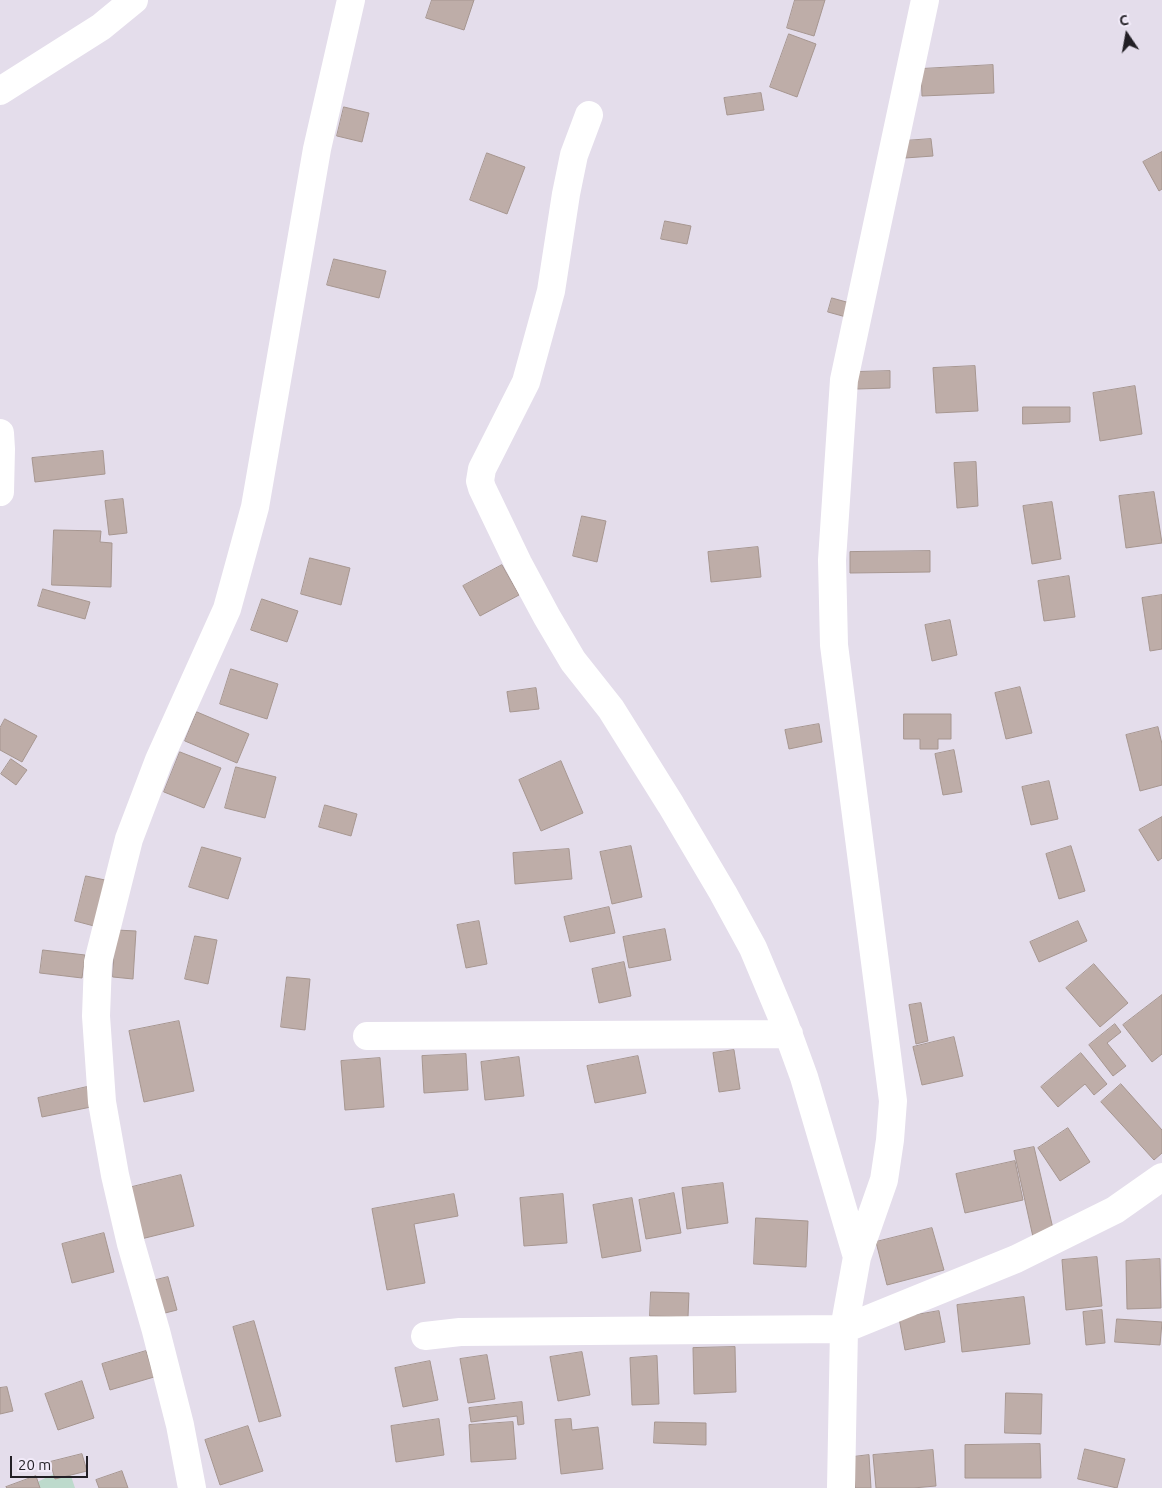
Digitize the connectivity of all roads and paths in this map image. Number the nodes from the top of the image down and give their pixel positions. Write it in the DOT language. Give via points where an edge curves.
graph roads {
  1 [pos="134,0"];
  2 [pos="351,0"];
  3 [pos="925,0"];
  4 [pos="0,91"];
  5 [pos="589,114"];
  6 [pos="0,433"];
  7 [pos="0,492"];
  8 [pos="789,1034"];
  9 [pos="367,1036"];
  10 [pos="1162,1178"];
  11 [pos="857,1257"];
  12 [pos="844,1329"];
  13 [pos="425,1336"];
  14 [pos="192,1488"];
  15 [pos="841,1488"];
  1 -- 4 [label="street" via="101,27"];
  2 -- 14 [label="street" via="317,149 255,507 227,609 158,760 129,838 98,962 96,1016 104,1111 115,1175 130,1244 180,1425"];
  3 -- 11 [label="street" via="844,380 832,560 834,644 893,1101 884,1180"];
  5 -- 8 [label="street" via="574,155 550,291 526,382 482,469 480,480 492,513 548,618 573,660 611,709 723,893 753,948"];
  6 -- 7 [label="street"];
  8 -- 9 [label="street"];
  8 -- 11 [label="street"];
  10 -- 12 [label="street" via="1115,1210 1016,1259"];
  11 -- 12 [label="street"];
  12 -- 13 [label="street" via="460,1332"];
  12 -- 15 [label="street"];
}
